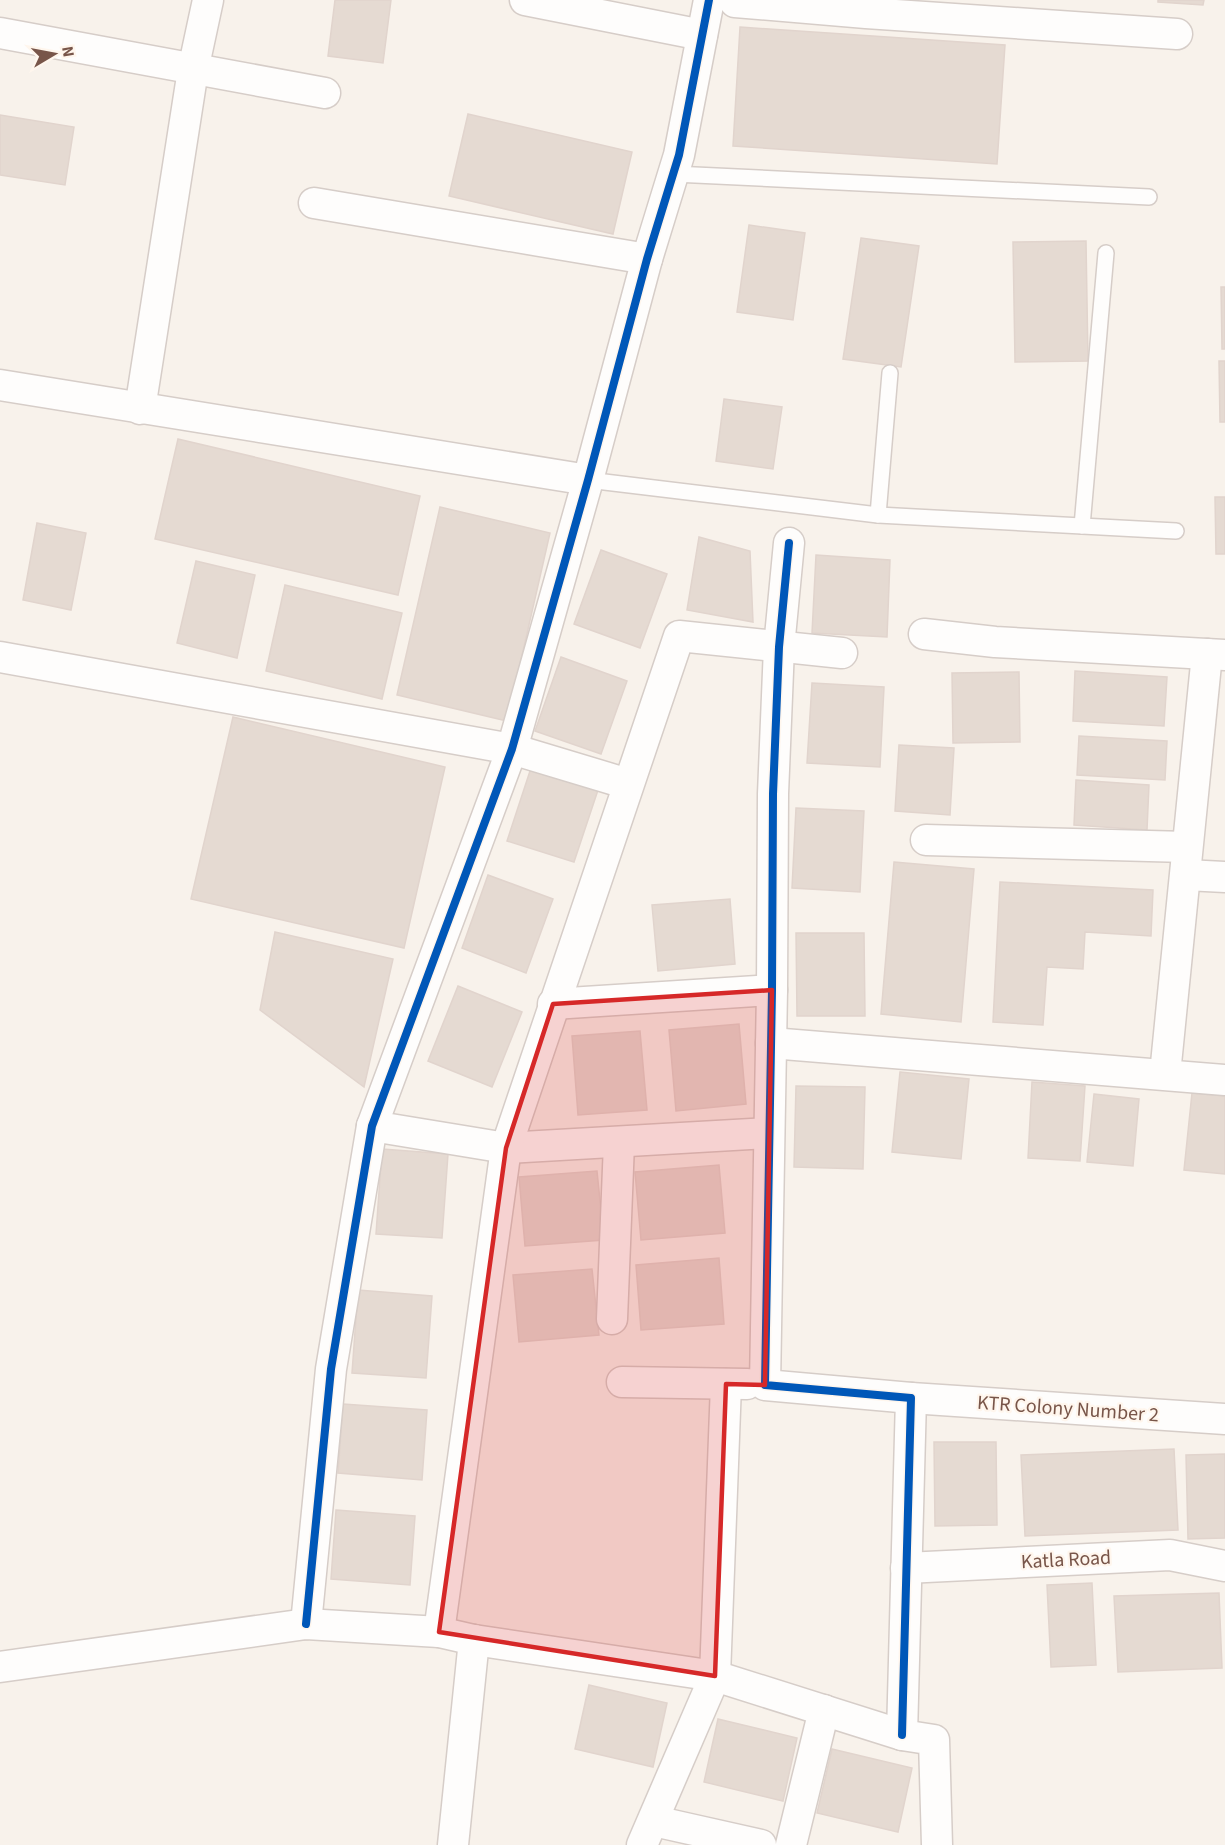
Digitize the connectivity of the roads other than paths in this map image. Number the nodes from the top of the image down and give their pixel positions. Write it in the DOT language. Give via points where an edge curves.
graph roads {
  1 [pos="208,0"];
  2 [pos="525,0"];
  3 [pos="722,1"];
  4 [pos="1037,12"];
  5 [pos="0,33"];
  6 [pos="1177,34"];
  7 [pos="702,35"];
  8 [pos="193,70"];
  9 [pos="325,93"];
  10 [pos="674,174"];
  11 [pos="1149,197"];
  12 [pos="314,203"];
  13 [pos="1106,253"];
  14 [pos="647,258"];
  15 [pos="890,373"];
  16 [pos="0,385"];
  17 [pos="140,409"];
  18 [pos="588,480"];
  19 [pos="878,515"];
  20 [pos="1082,526"];
  21 [pos="1176,531"];
  22 [pos="789,543"];
  23 [pos="924,634"];
  24 [pos="779,647"];
  25 [pos="842,653"];
  26 [pos="1216,655"];
  27 [pos="0,657"];
  28 [pos="512,749"];
  29 [pos="628,784"];
  30 [pos="927,840"];
  31 [pos="1187,861"];
  32 [pos="1225,877"];
  33 [pos="772,990"];
  34 [pos="554,1004"];
  35 [pos="771,1043"];
  36 [pos="1165,1074"];
  37 [pos="1225,1080"];
  38 [pos="372,1126"];
  39 [pos="769,1133"];
  40 [pos="619,1143"];
  41 [pos="506,1148"];
  42 [pos="612,1319"];
  43 [pos="622,1382"];
  44 [pos="726,1384"];
  45 [pos="765,1385"];
  46 [pos="911,1398"];
  47 [pos="1225,1419"];
  48 [pos="1225,1566"];
  49 [pos="906,1568"];
  50 [pos="306,1624"];
  51 [pos="439,1632"];
  52 [pos="474,1640"];
  53 [pos="0,1667"];
  54 [pos="715,1676"];
  55 [pos="824,1710"];
  56 [pos="902,1735"];
  57 [pos="648,1833"];
  58 [pos="453,1845"];
  59 [pos="761,1845"];
  60 [pos="791,1845"];
  61 [pos="937,1845"];
  1 -- 8 [label="street"];
  2 -- 7 [label="street"];
  3 -- 4 [label="street" via="866,13"];
  3 -- 7 [label="street"];
  4 -- 6 [label="street"];
  5 -- 8 [label="street"];
  7 -- 10 [label="street"];
  8 -- 9 [label="street"];
  8 -- 17 [label="street"];
  10 -- 11 [label="lane"];
  10 -- 14 [label="street"];
  12 -- 14 [label="street"];
  13 -- 20 [label="lane"];
  14 -- 18 [label="street"];
  15 -- 19 [label="lane"];
  16 -- 17 [label="street"];
  17 -- 18 [label="street"];
  18 -- 19 [label="lane"];
  18 -- 28 [label="street"];
  19 -- 20 [label="lane"];
  20 -- 21 [label="lane"];
  22 -- 24 [label="street"];
  23 -- 26 [label="street"];
  24 -- 25 [label="street"];
  24 -- 29 [label="street" via="679,636"];
  24 -- 33 [label="street"];
  26 -- 31 [label="street"];
  27 -- 28 [label="street"];
  28 -- 29 [label="street"];
  28 -- 38 [label="street"];
  29 -- 34 [label="street"];
  30 -- 31 [label="street"];
  31 -- 32 [label="street"];
  31 -- 36 [label="street"];
  33 -- 34 [label="street"];
  33 -- 35 [label="street"];
  34 -- 41 [label="street"];
  35 -- 36 [label="street"];
  35 -- 39 [label="street"];
  36 -- 37 [label="street"];
  38 -- 41 [label="street"];
  38 -- 50 [label="street" via="331,1368"];
  39 -- 40 [label="street"];
  39 -- 45 [label="street"];
  40 -- 41 [label="street"];
  40 -- 42 [label="street"];
  41 -- 51 [label="street"];
  43 -- 44 [label="street, KTR Colony Number 2"];
  44 -- 45 [label="street, KTR Colony Number 2"];
  44 -- 54 [label="street"];
  45 -- 46 [label="street, KTR Colony Number 2"];
  46 -- 47 [label="street, KTR Colony Number 2"];
  46 -- 49 [label="street"];
  48 -- 49 [label="street, Katla Road" via="1170,1555"];
  49 -- 56 [label="street"];
  50 -- 51 [label="street"];
  50 -- 53 [label="street"];
  51 -- 52 [label="street"];
  52 -- 54 [label="street"];
  52 -- 58 [label="street"];
  54 -- 55 [label="street"];
  54 -- 57 [label="street"];
  55 -- 56 [label="street"];
  55 -- 60 [label="street"];
  56 -- 61 [label="street" via="934,1740"];
  57 -- 59 [label="street"];
}
